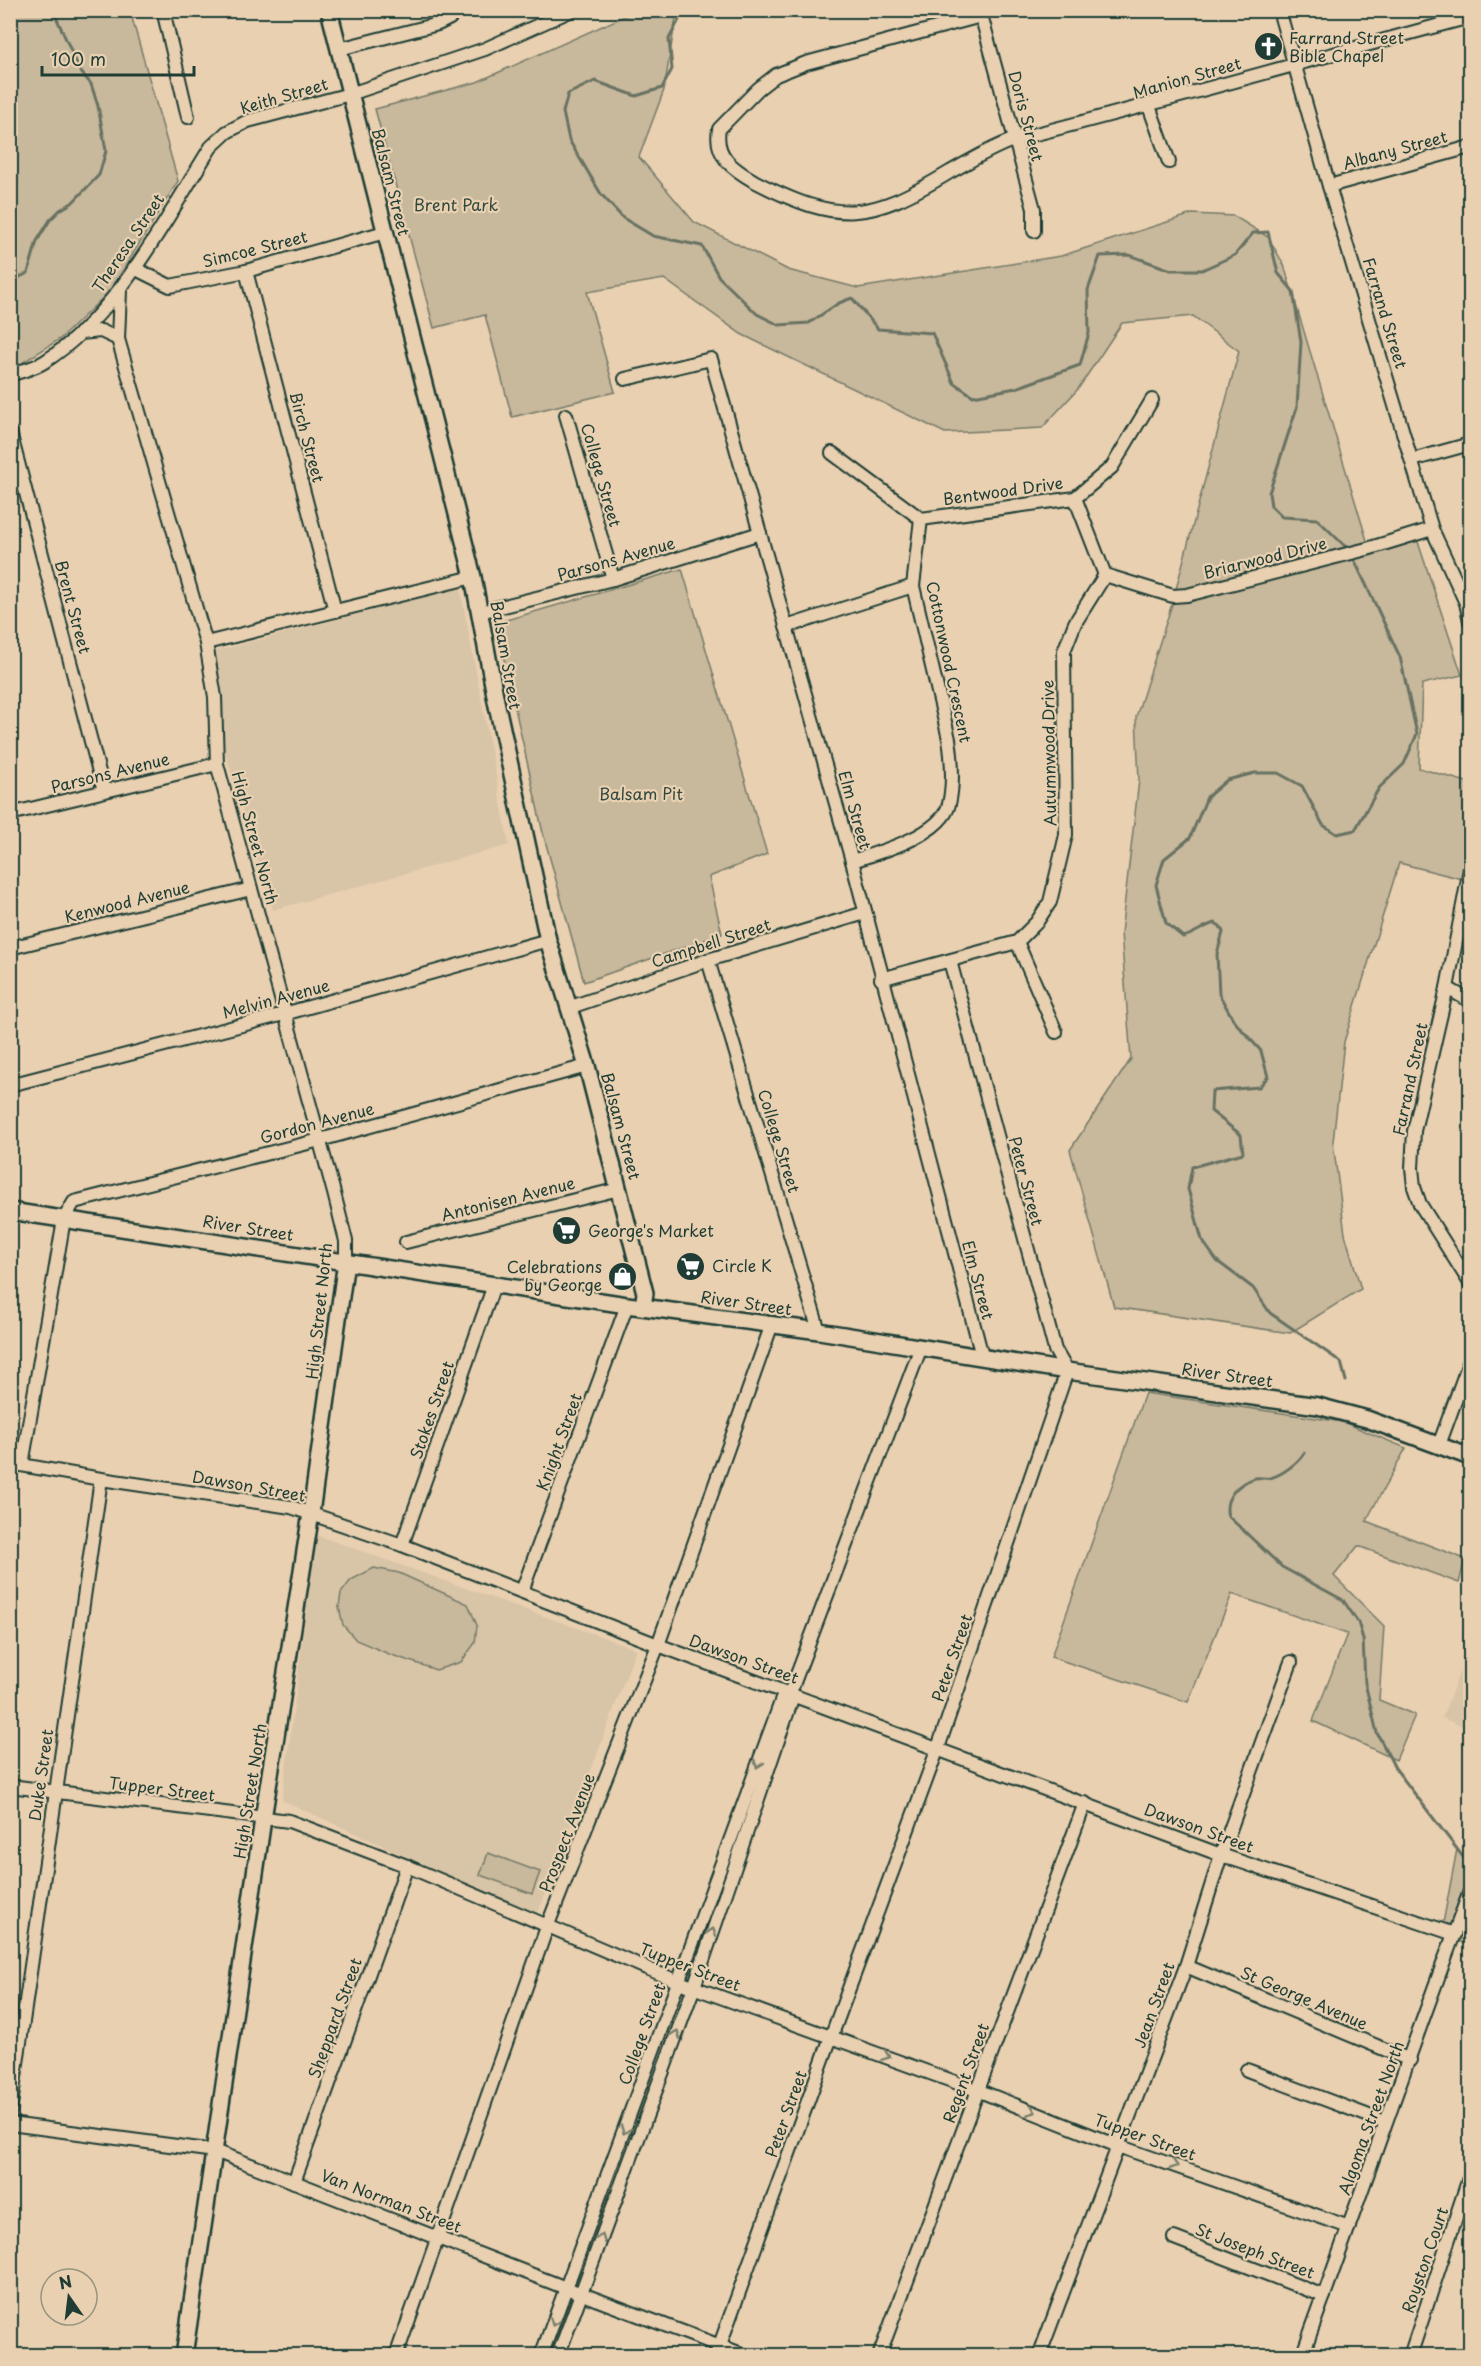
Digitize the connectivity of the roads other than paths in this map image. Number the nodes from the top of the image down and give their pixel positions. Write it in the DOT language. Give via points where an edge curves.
graph roads {
  1 [pos="163,10"];
  2 [pos="329,10"];
  3 [pos="455,10"];
  4 [pos="572,10"];
  5 [pos="1279,10"];
  6 [pos="980,13"];
  7 [pos="1470,17"];
  8 [pos="339,49"];
  9 [pos="1293,64"];
  10 [pos="351,94"];
  11 [pos="1149,106"];
  12 [pos="188,117"];
  13 [pos="227,132"];
  14 [pos="1016,139"];
  15 [pos="1470,147"];
  16 [pos="1169,162"];
  17 [pos="1329,186"];
  18 [pos="1034,231"];
  19 [pos="386,232"];
  20 [pos="134,268"];
  21 [pos="246,271"];
  22 [pos="120,291"];
  23 [pos="80,333"];
  24 [pos="118,339"];
  25 [pos="10,375"];
  26 [pos="625,379"];
  27 [pos="1152,400"];
  28 [pos="566,415"];
  29 [pos="10,432"];
  30 [pos="1470,444"];
  31 [pos="832,453"];
  32 [pos="1412,460"];
  33 [pos="1074,498"];
  34 [pos="921,519"];
  35 [pos="1432,529"];
  36 [pos="760,533"];
  37 [pos="1106,575"];
  38 [pos="472,577"];
  39 [pos="613,579"];
  40 [pos="913,586"];
  41 [pos="1468,602"];
  42 [pos="335,611"];
  43 [pos="480,612"];
  44 [pos="1470,621"];
  45 [pos="786,627"];
  46 [pos="206,643"];
  47 [pos="217,764"];
  48 [pos="104,791"];
  49 [pos="10,814"];
  50 [pos="852,861"];
  51 [pos="1470,868"];
  52 [pos="251,889"];
  53 [pos="865,913"];
  54 [pos="549,940"];
  55 [pos="1017,942"];
  56 [pos="10,948"];
  57 [pos="708,960"];
  58 [pos="950,961"];
  59 [pos="882,979"];
  60 [pos="1447,988"];
  61 [pos="1470,1001"];
  62 [pos="568,1008"];
  63 [pos="284,1014"];
  64 [pos="1056,1032"];
  65 [pos="587,1066"];
  66 [pos="10,1085"];
  67 [pos="320,1140"];
  68 [pos="619,1189"];
  69 [pos="10,1211"];
  70 [pos="64,1219"];
  71 [pos="406,1242"];
  72 [pos="346,1261"];
  73 [pos="1470,1283"];
  74 [pos="494,1285"];
  75 [pos="627,1305"];
  76 [pos="643,1307"];
  77 [pos="772,1324"];
  78 [pos="819,1331"];
  79 [pos="921,1347"];
  80 [pos="982,1356"];
  81 [pos="1470,1360"];
  82 [pos="1067,1371"];
  83 [pos="1439,1445"];
  84 [pos="1470,1457"];
  85 [pos="16,1464"];
  86 [pos="101,1479"];
  87 [pos="311,1513"];
  88 [pos="402,1545"];
  89 [pos="522,1591"];
  90 [pos="658,1645"];
  91 [pos="1291,1662"];
  92 [pos="790,1693"];
  93 [pos="938,1748"];
  94 [pos="10,1786"];
  95 [pos="55,1792"];
  96 [pos="1085,1803"];
  97 [pos="263,1819"];
  98 [pos="1221,1855"];
  99 [pos="407,1866"];
  100 [pos="1469,1895"];
  101 [pos="547,1927"];
  102 [pos="1454,1934"];
  103 [pos="1186,1966"];
  104 [pos="679,1982"];
  105 [pos="693,1987"];
  106 [pos="831,2037"];
  107 [pos="1410,2060"];
  108 [pos="1247,2070"];
  109 [pos="645,2075"];
  110 [pos="658,2081"];
  111 [pos="977,2090"];
  112 [pos="10,2112"];
  113 [pos="1385,2122"];
  114 [pos="10,2124"];
  115 [pos="1118,2146"];
  116 [pos="215,2151"];
  117 [pos="1470,2175"];
  118 [pos="294,2182"];
  119 [pos="1349,2227"];
  120 [pos="437,2236"];
  121 [pos="1174,2238"];
  122 [pos="566,2288"];
  123 [pos="580,2293"];
  124 [pos="1324,2296"];
  125 [pos="718,2350"];
  126 [pos="184,2355"];
  127 [pos="396,2355"];
  128 [pos="541,2355"];
  129 [pos="558,2355"];
  130 [pos="747,2355"];
  131 [pos="879,2355"];
  132 [pos="1039,2355"];
  133 [pos="1302,2355"];
  134 [pos="1410,2355"];
  1 -- 12 [label="street"];
  2 -- 8 [label="main road, Balsam Street"];
  3 -- 8 [label="street" via="438,24"];
  4 -- 10 [label="street, Keith Street" via="485,49"];
  5 -- 9 [label="street, Farrand Street"];
  6 -- 14 [label="street, Doris Street"];
  6 -- 14 [label="street, Manion Street" via="776,75 719,129 720,152 740,173 806,205 863,211 909,196 996,146"];
  7 -- 9 [label="street, Manion Street"];
  8 -- 10 [label="main road, Balsam Street"];
  9 -- 11 [label="street, Manion Street"];
  9 -- 17 [label="street, Farrand Street"];
  10 -- 13 [label="street, Keith Street" via="248,121"];
  10 -- 19 [label="main road, Balsam Street"];
  11 -- 14 [label="street, Manion Street"];
  11 -- 16 [label="street"];
  13 -- 20 [label="street, Theresa Street" via="212,147"];
  14 -- 18 [label="street, Doris Street" via="1034,209"];
  15 -- 17 [label="street, Albany Street"];
  17 -- 32 [label="street, Farrand Street"];
  19 -- 21 [label="street, Simcoe Street"];
  19 -- 38 [label="main road, Balsam Street"];
  20 -- 21 [label="street, Simcoe Street" via="170,286"];
  20 -- 22 [label="street, Theresa Street"];
  21 -- 42 [label="street, Birch Street"];
  22 -- 23 [label="street, Theresa Street"];
  22 -- 24 [label="street, High Street North"];
  23 -- 24 [label="street" via="101,332"];
  23 -- 25 [label="street, Theresa Street" via="44,363"];
  24 -- 46 [label="street, High Street North"];
  26 -- 36 [label="street, Elm Street" via="711,359"];
  27 -- 33 [label="street, Bentwood Drive" via="1112,467"];
  28 -- 39 [label="street, College Street"];
  29 -- 48 [label="street, Brent Street"];
  30 -- 32 [label="street"];
  31 -- 34 [label="street"];
  32 -- 35 [label="street, Farrand Street"];
  33 -- 34 [label="street, Bentwood Drive"];
  33 -- 37 [label="street"];
  34 -- 40 [label="street, Cottonwood Crescent"];
  35 -- 37 [label="street, Briarwood Drive" via="1187,595 1173,596"];
  35 -- 41 [label="street, Farrand Street"];
  36 -- 39 [label="street, Parsons Avenue"];
  36 -- 45 [label="street, Elm Street"];
  37 -- 55 [label="street, Autumnwood Drive" via="1075,623 1064,651 1066,836 1054,888 1045,909"];
  38 -- 42 [label="street"];
  38 -- 43 [label="main road, Balsam Street"];
  39 -- 43 [label="street, Parsons Avenue"];
  40 -- 45 [label="street"];
  40 -- 50 [label="street, Cottonwood Crescent" via="949,739 949,805 944,815 902,845"];
  41 -- 44 [label="street, Farrand Street"];
  42 -- 46 [label="street"];
  43 -- 54 [label="main road, Balsam Street" via="500,724"];
  45 -- 50 [label="street, Elm Street"];
  46 -- 47 [label="street, High Street North" via="215,698"];
  47 -- 48 [label="street, Parsons Avenue"];
  47 -- 52 [label="street, High Street North"];
  48 -- 49 [label="street, Parsons Avenue"];
  50 -- 53 [label="street, Elm Street"];
  51 -- 60 [label="street, Farrand Street"];
  52 -- 56 [label="street, Kenwood Avenue"];
  52 -- 63 [label="street, High Street North"];
  53 -- 57 [label="street, Campbell Street"];
  53 -- 59 [label="street, Elm Street"];
  54 -- 62 [label="main road, Balsam Street"];
  54 -- 63 [label="street, Melvin Avenue"];
  55 -- 58 [label="street"];
  55 -- 64 [label="street"];
  57 -- 62 [label="street, Campbell Street"];
  57 -- 78 [label="street, College Street"];
  58 -- 59 [label="street"];
  58 -- 82 [label="street, Peter Street" via="1054,1350"];
  59 -- 80 [label="street, Elm Street"];
  60 -- 61 [label="street"];
  60 -- 73 [label="street, Farrand Street" via="1414,1131 1412,1168 1420,1204"];
  62 -- 65 [label="main road, Balsam Street"];
  63 -- 66 [label="street, Melvin Avenue"];
  63 -- 67 [label="street, High Street North"];
  65 -- 67 [label="street, Gordon Avenue"];
  65 -- 68 [label="main road, Balsam Street"];
  67 -- 70 [label="street, Gordon Avenue" via="74,1203"];
  67 -- 72 [label="street, High Street North" via="346,1240"];
  68 -- 71 [label="street, Antonisen Avenue"];
  68 -- 76 [label="main road, Balsam Street" via="645,1293"];
  69 -- 70 [label="main road, River Street"];
  70 -- 72 [label="main road, River Street"];
  70 -- 85 [label="street"];
  72 -- 74 [label="main road, River Street"];
  72 -- 87 [label="main road, High Street North"];
  74 -- 75 [label="main road, River Street"];
  74 -- 88 [label="street, Stokes Street"];
  75 -- 76 [label="main road, River Street"];
  75 -- 89 [label="street, Knight Street"];
  76 -- 77 [label="main road, River Street"];
  77 -- 78 [label="main road, River Street"];
  77 -- 90 [label="street, Prospect Avenue"];
  78 -- 79 [label="main road, River Street"];
  79 -- 80 [label="main road, River Street"];
  79 -- 92 [label="street, College Street"];
  80 -- 82 [label="main road, River Street"];
  81 -- 83 [label="street"];
  82 -- 83 [label="main road, River Street" via="1318,1406"];
  82 -- 93 [label="street, Peter Street"];
  83 -- 84 [label="main road, River Street"];
  85 -- 86 [label="street, Dawson Street"];
  86 -- 87 [label="street, Dawson Street"];
  86 -- 95 [label="street, Duke Street"];
  87 -- 88 [label="street, Dawson Street"];
  87 -- 97 [label="main road, High Street North"];
  88 -- 89 [label="street, Dawson Street"];
  89 -- 90 [label="street, Dawson Street"];
  90 -- 92 [label="street, Dawson Street"];
  90 -- 101 [label="street, Prospect Avenue"];
  91 -- 98 [label="street, Jean Street"];
  92 -- 93 [label="street, Dawson Street"];
  92 -- 104 [label="street, College Street, one-way" via="782,1699"];
  105 -- 92 [label="street, College Street, one-way" via="791,1702"];
  93 -- 96 [label="street, Dawson Street"];
  93 -- 106 [label="street, Peter Street"];
  94 -- 95 [label="street, Tupper Street"];
  95 -- 97 [label="street, Tupper Street"];
  95 -- 112 [label="street, Duke Street"];
  96 -- 98 [label="street, Dawson Street"];
  96 -- 111 [label="street, Regent Street"];
  97 -- 99 [label="street, Tupper Street" via="289,1821"];
  97 -- 116 [label="main road, High Street North"];
  98 -- 102 [label="street, Dawson Street"];
  98 -- 103 [label="street, Jean Street"];
  99 -- 101 [label="street, Tupper Street"];
  99 -- 118 [label="street, Sheppard Street"];
  100 -- 102 [label="street, Algoma Street North"];
  101 -- 104 [label="street, Tupper Street"];
  101 -- 120 [label="street, Prospect Avenue"];
  102 -- 107 [label="street, Algoma Street North"];
  103 -- 107 [label="street, St George Avenue"];
  103 -- 115 [label="street, Jean Street"];
  104 -- 105 [label="street, Tupper Street"];
  104 -- 109 [label="street, College Street"];
  105 -- 106 [label="street, Tupper Street"];
  110 -- 105 [label="street, College Street, one-way"];
  106 -- 111 [label="street, Tupper Street, one-way"];
  106 -- 125 [label="street, Peter Street"];
  107 -- 113 [label="street, Algoma Street North"];
  108 -- 113 [label="street"];
  109 -- 110 [label="street"];
  109 -- 122 [label="street, College Street, one-way"];
  123 -- 110 [label="street, College Street, one-way"];
  111 -- 115 [label="street, Tupper Street, one-way"];
  111 -- 131 [label="street, Regent Street"];
  113 -- 119 [label="street, Algoma Street North"];
  114 -- 116 [label="street, Van Norman Street"];
  115 -- 119 [label="street, Tupper Street, one-way"];
  115 -- 132 [label="street, Jean Street"];
  116 -- 118 [label="street, Van Norman Street"];
  116 -- 126 [label="main road, High Street North"];
  117 -- 134 [label="street, Royston Court"];
  118 -- 120 [label="street, Van Norman Street"];
  119 -- 124 [label="street, Algoma Street North"];
  120 -- 122 [label="street, Van Norman Street"];
  120 -- 127 [label="street, Prospect Avenue"];
  121 -- 124 [label="street, St Joseph Street"];
  122 -- 123 [label="street, Van Norman Street"];
  122 -- 128 [label="street, College Street, one-way"];
  123 -- 125 [label="street, Van Norman Street"];
  123 -- 129 [label="street, College Street"];
  124 -- 133 [label="street, Algoma Street North"];
  125 -- 130 [label="street, Van Norman Street"];
}
